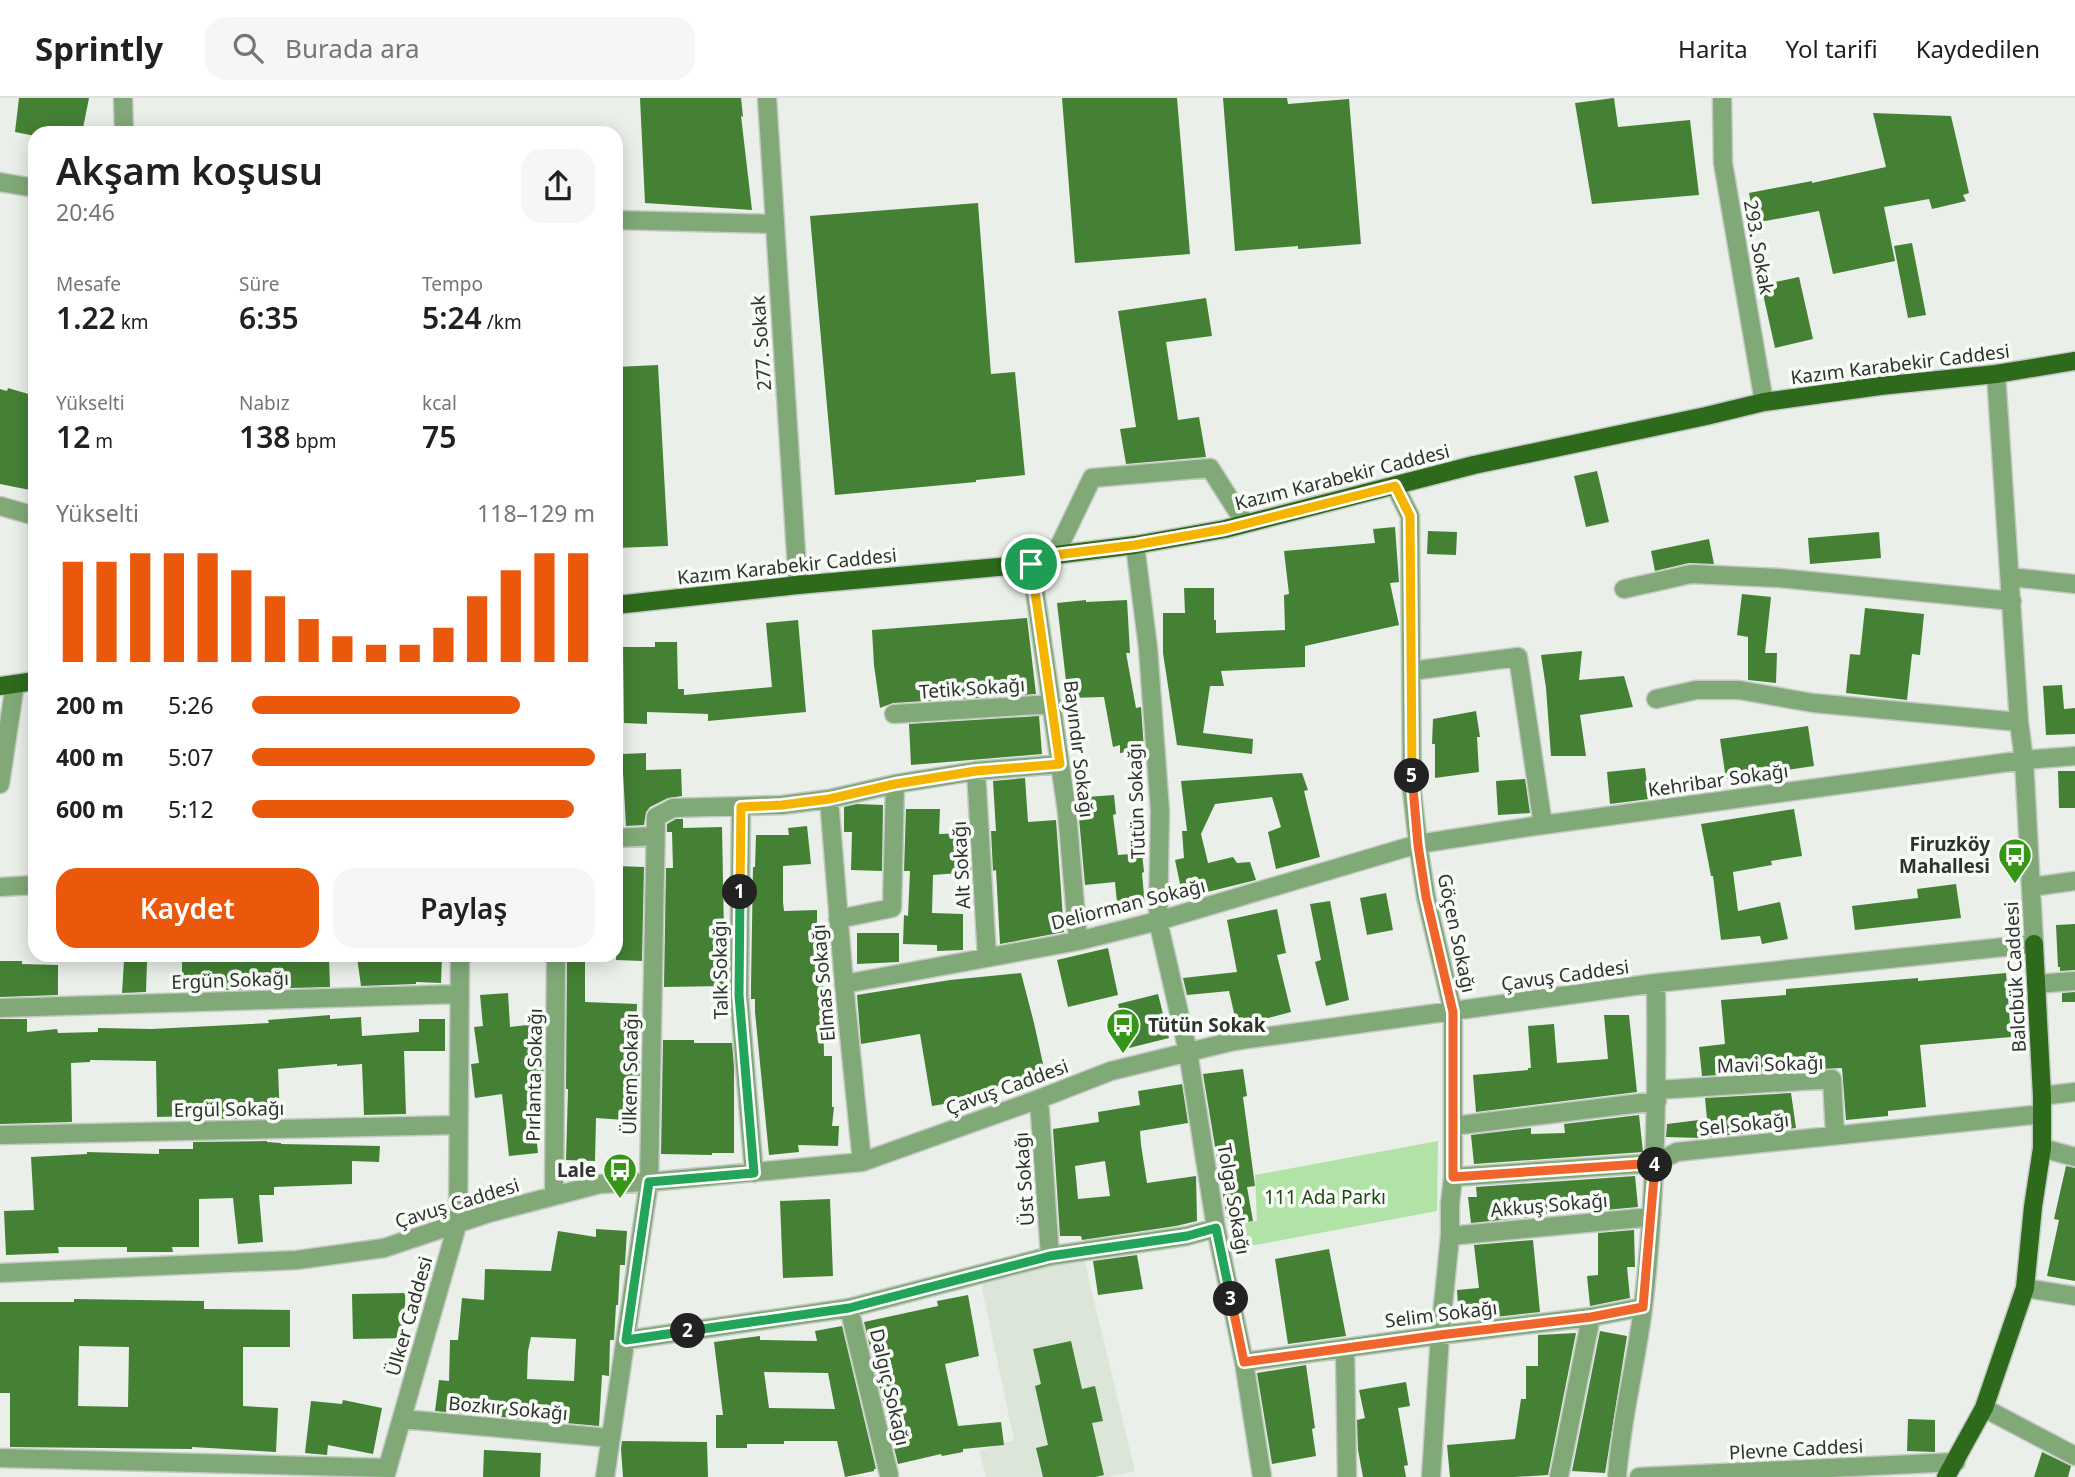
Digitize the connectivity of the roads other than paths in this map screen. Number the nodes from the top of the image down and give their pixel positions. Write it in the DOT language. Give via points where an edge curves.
graph roads {
  1 [pos="123,98"];
  2 [pos="767,98"];
  3 [pos="1722,98"];
  4 [pos="124,126"];
  5 [pos="0,182"];
  6 [pos="28,187"];
  7 [pos="623,220"];
  8 [pos="775,224"];
  9 [pos="2075,361"];
  10 [pos="1996,374"];
  11 [pos="1764,402"];
  12 [pos="1395,486"];
  13 [pos="0,506"];
  14 [pos="28,514"];
  15 [pos="1245,523"];
  16 [pos="1135,545"];
  17 [pos="1055,555"];
  18 [pos="1031,564"];
  19 [pos="2011,577"];
  20 [pos="2075,584"];
  21 [pos="798,585"];
  22 [pos="1625,589"];
  23 [pos="2012,601"];
  24 [pos="623,604"];
  25 [pos="1411,671"];
  26 [pos="28,682"];
  27 [pos="7,685"];
  28 [pos="1656,699"];
  29 [pos="1052,704"];
  30 [pos="894,714"];
  31 [pos="2019,722"];
  32 [pos="2075,756"];
  33 [pos="2024,760"];
  34 [pos="1060,764"];
  35 [pos="976,771"];
  36 [pos="0,784"];
  37 [pos="895,784"];
  38 [pos="829,799"];
  39 [pos="741,807"];
  40 [pos="1543,825"];
  41 [pos="655,836"];
  42 [pos="623,838"];
  43 [pos="1418,845"];
  44 [pos="2075,881"];
  45 [pos="28,886"];
  46 [pos="0,887"];
  47 [pos="2031,887"];
  48 [pos="838,919"];
  49 [pos="1158,922"];
  50 [pos="1078,941"];
  51 [pos="2034,944"];
  52 [pos="987,957"];
  53 [pos="460,962"];
  54 [pos="556,962"];
  55 [pos="2075,981"];
  56 [pos="1656,983"];
  57 [pos="844,984"];
  58 [pos="2036,984"];
  59 [pos="460,994"];
  60 [pos="0,1008"];
  61 [pos="1453,1012"];
  62 [pos="1188,1052"];
  63 [pos="2075,1092"];
  64 [pos="1657,1095"];
  65 [pos="1040,1099"];
  66 [pos="2042,1105"];
  67 [pos="458,1125"];
  68 [pos="1453,1126"];
  69 [pos="0,1135"];
  70 [pos="1835,1135"];
  71 [pos="2042,1148"];
  72 [pos="2075,1157"];
  73 [pos="862,1162"];
  74 [pos="1655,1163"];
  75 [pos="754,1173"];
  76 [pos="1453,1177"];
  77 [pos="649,1182"];
  78 [pos="554,1195"];
  79 [pos="1651,1217"];
  80 [pos="458,1222"];
  81 [pos="1216,1228"];
  82 [pos="1450,1236"];
  83 [pos="1050,1256"];
  84 [pos="0,1273"];
  85 [pos="2025,1288"];
  86 [pos="2075,1296"];
  87 [pos="1643,1307"];
  88 [pos="849,1308"];
  89 [pos="1591,1317"];
  90 [pos="1440,1335"];
  91 [pos="626,1340"];
  92 [pos="1345,1348"];
  93 [pos="1244,1362"];
  94 [pos="1984,1408"];
  95 [pos="402,1419"];
  96 [pos="610,1438"];
  97 [pos="2075,1456"];
  98 [pos="0,1458"];
  99 [pos="1951,1469"];
  100 [pos="386,1472"];
  101 [pos="889,1475"];
  102 [pos="605,1477"];
  103 [pos="1262,1477"];
  104 [pos="1347,1477"];
  105 [pos="1431,1477"];
  106 [pos="1559,1477"];
  107 [pos="1617,1477"];
  108 [pos="1639,1477"];
  1 -- 4 [label="street"];
  2 -- 8 [label="street, 277. Sokak"];
  3 -- 11 [label="street, 293. Sokak" via="1723,163"];
  5 -- 6 [label="street"];
  7 -- 8 [label="street"];
  8 -- 21 [label="street, 277. Sokak"];
  9 -- 10 [label="main road, Kazım Karabekir Caddesi"];
  10 -- 11 [label="main road, Kazım Karabekir Caddesi"];
  10 -- 19 [label="street, Balcıbük Caddesi"];
  11 -- 12 [label="main road, Kazım Karabekir Caddesi"];
  12 -- 15 [label="main road, Kazım Karabekir Caddesi"];
  12 -- 25 [label="street, Göçen Sokağı" via="1410,516"];
  13 -- 14 [label="street"];
  15 -- 16 [label="main road, Kazım Karabekir Caddesi"];
  15 -- 17 [label="street" via="1210,468 1092,478"];
  16 -- 17 [label="main road, Kazım Karabekir Caddesi"];
  16 -- 49 [label="street, Tütün Sokağı" via="1160,811"];
  17 -- 18 [label="main road, Kazım Karabekir Caddesi"];
  18 -- 21 [label="main road, Kazım Karabekir Caddesi"];
  18 -- 29 [label="street, Bayındır Sokağı"];
  19 -- 20 [label="street"];
  19 -- 23 [label="street, Balcıbük Caddesi"];
  21 -- 24 [label="main road, Kazım Karabekir Caddesi"];
  22 -- 23 [label="street" via="1690,574"];
  23 -- 31 [label="street, Balcıbük Caddesi"];
  25 -- 40 [label="street" via="1518,657"];
  25 -- 43 [label="street, Göçen Sokağı" via="1412,791"];
  26 -- 27 [label="main road"];
  27 -- 36 [label="street"];
  28 -- 31 [label="street" via="1696,690 1739,691 1813,703"];
  29 -- 30 [label="street, Tetik Sokağı"];
  29 -- 34 [label="street, Bayındır Sokağı"];
  31 -- 33 [label="street, Balcıbük Caddesi"];
  32 -- 33 [label="street, Kehribar Sokağı"];
  33 -- 40 [label="street, Kehribar Sokağı"];
  33 -- 47 [label="street, Balcıbük Caddesi"];
  34 -- 35 [label="street, Ülkem Sokağı"];
  34 -- 50 [label="street, Bayındır Sokağı"];
  35 -- 37 [label="street, Ülkem Sokağı"];
  35 -- 52 [label="street, Alt Sokağı"];
  37 -- 38 [label="street, Ülkem Sokağı"];
  37 -- 48 [label="street" via="892,908"];
  38 -- 39 [label="street, Ülkem Sokağı"];
  38 -- 48 [label="street, Elmas Sokağı"];
  39 -- 41 [label="street, Ülkem Sokağı" via="673,808 656,817"];
  39 -- 75 [label="street, Talk Sokağı" via="739,995"];
  40 -- 43 [label="street, Kehribar Sokağı"];
  41 -- 42 [label="street"];
  41 -- 77 [label="street, Ülkem Sokağı"];
  43 -- 49 [label="street, Deliorman Sokağı"];
  43 -- 61 [label="street, Göçen Sokağı"];
  44 -- 47 [label="street"];
  45 -- 46 [label="street"];
  47 -- 51 [label="street, Balcıbük Caddesi"];
  48 -- 57 [label="street, Elmas Sokağı"];
  49 -- 50 [label="street, Deliorman Sokağı"];
  49 -- 62 [label="street, Tütün Sokağı"];
  50 -- 52 [label="street, Deliorman Sokağı"];
  51 -- 56 [label="street, Çavuş Caddesi"];
  51 -- 58 [label="main road, Balcıbük Caddesi"];
  52 -- 57 [label="street, Deliorman Sokağı"];
  53 -- 59 [label="street, Ülker Caddesi"];
  54 -- 78 [label="street, Pırlanta Sokağı"];
  55 -- 58 [label="street"];
  56 -- 61 [label="street, Çavuş Caddesi"];
  56 -- 64 [label="street"];
  57 -- 73 [label="street, Elmas Sokağı"];
  58 -- 66 [label="main road, Balcıbük Caddesi"];
  59 -- 60 [label="street, Ergün Sokağı"];
  59 -- 67 [label="street, Ülker Caddesi"];
  61 -- 62 [label="street, Çavuş Caddesi" via="1234,1041"];
  61 -- 68 [label="street, Göçen Sokağı"];
  62 -- 65 [label="street, Çavuş Caddesi" via="1111,1071"];
  62 -- 81 [label="street, Tolga Sokağı"];
  63 -- 66 [label="street, Sel Sokağı"];
  64 -- 68 [label="street"];
  64 -- 70 [label="street, Mavi Sokağı" via="1832,1079"];
  64 -- 74 [label="street"];
  65 -- 73 [label="street, Çavuş Caddesi"];
  65 -- 83 [label="street, Üst Sokağı"];
  66 -- 70 [label="street, Sel Sokağı"];
  66 -- 71 [label="main road, Balcıbük Caddesi"];
  67 -- 69 [label="street, Ergül Sokağı"];
  67 -- 80 [label="street, Ülker Caddesi"];
  68 -- 76 [label="street, Göçen Sokağı"];
  70 -- 74 [label="street, Sel Sokağı" via="1677,1152"];
  71 -- 72 [label="street"];
  71 -- 85 [label="main road, Balcıbük Caddesi"];
  73 -- 75 [label="street, Çavuş Caddesi"];
  74 -- 76 [label="street, Sel Sokağı"];
  74 -- 79 [label="street"];
  75 -- 77 [label="street, Çavuş Caddesi"];
  76 -- 82 [label="street, Göçen Sokağı"];
  77 -- 78 [label="street, Çavuş Caddesi" via="600,1184"];
  77 -- 91 [label="street, Ülkem Sokağı"];
  78 -- 80 [label="street, Çavuş Caddesi"];
  79 -- 82 [label="street, Akkuş Sokağı"];
  79 -- 87 [label="street"];
  80 -- 84 [label="street, Çavuş Caddesi" via="384,1248 297,1259"];
  80 -- 95 [label="street, Ülker Caddesi"];
  81 -- 83 [label="street"];
  81 -- 93 [label="street, Tolga Sokağı"];
  82 -- 90 [label="street, Göçen Sokağı"];
  83 -- 88 [label="street"];
  85 -- 86 [label="street"];
  85 -- 94 [label="main road, Balcıbük Caddesi"];
  87 -- 89 [label="street, Selim Sokağı"];
  87 -- 107 [label="street"];
  88 -- 91 [label="street"];
  88 -- 101 [label="street, Dalgıç Sokağı"];
  89 -- 90 [label="street, Selim Sokağı"];
  89 -- 106 [label="street"];
  90 -- 92 [label="street, Selim Sokağı"];
  90 -- 105 [label="street, Göçen Sokağı"];
  91 -- 96 [label="street, Ülkem Sokağı"];
  92 -- 93 [label="street, Selim Sokağı"];
  92 -- 104 [label="street"];
  93 -- 103 [label="street, Tolga Sokağı"];
  94 -- 97 [label="street"];
  94 -- 99 [label="main road, Balcıbük Caddesi"];
  95 -- 96 [label="street, Bozkır Sokağı"];
  95 -- 100 [label="street, Ülker Caddesi"];
  96 -- 102 [label="street, Ülkem Sokağı"];
  98 -- 100 [label="street"];
  99 -- 108 [label="street, Plevne Caddesi"];
}
